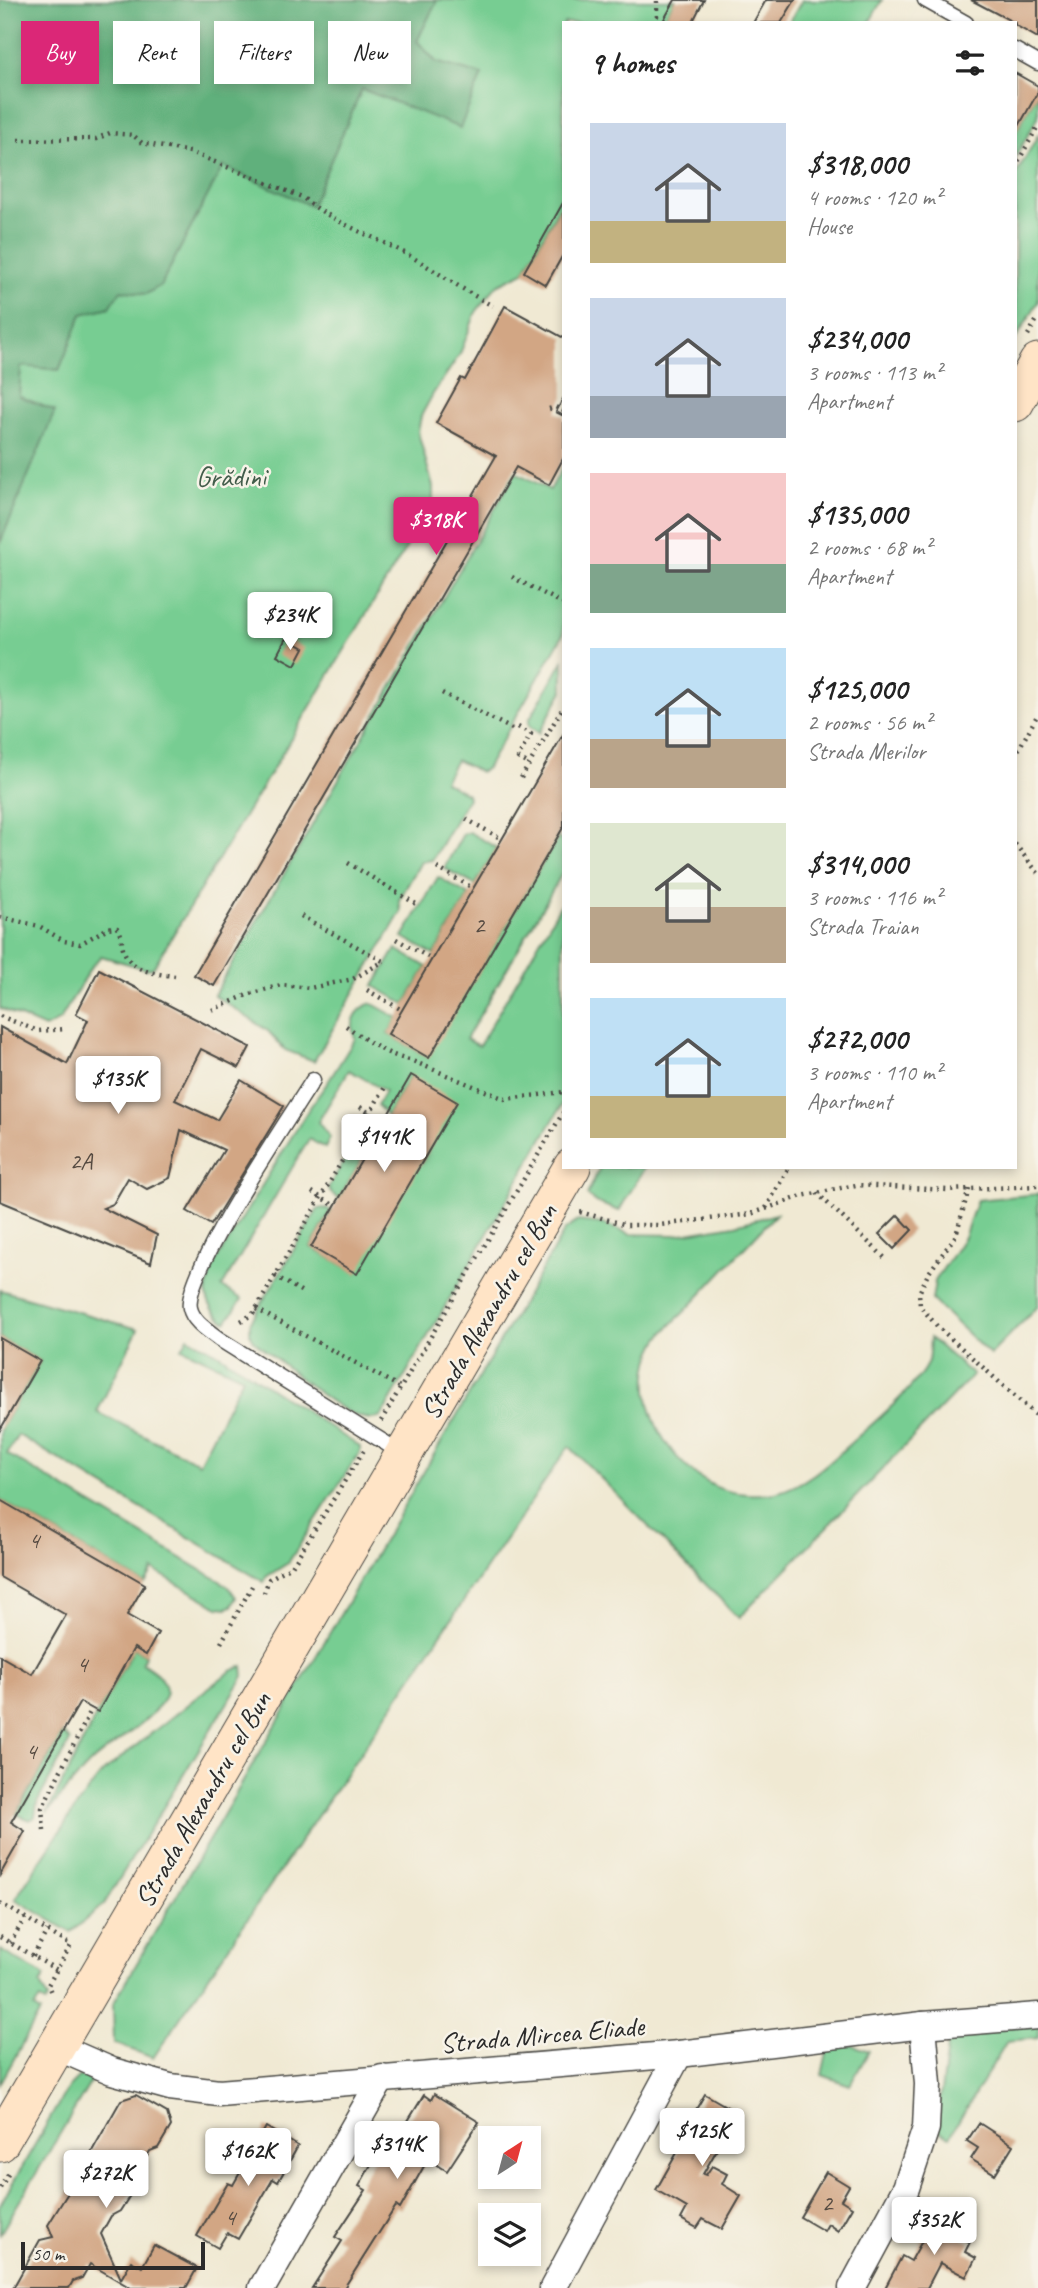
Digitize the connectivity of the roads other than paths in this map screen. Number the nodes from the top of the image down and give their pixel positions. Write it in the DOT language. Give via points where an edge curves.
graph roads {
  1 [pos="925,0"];
  2 [pos="962,21"];
  3 [pos="1017,51"];
  4 [pos="1038,62"];
  5 [pos="1038,362"];
  6 [pos="1017,399"];
  7 [pos="313,1080"];
  8 [pos="571,1169"];
  9 [pos="404,1455"];
  10 [pos="1038,2016"];
  11 [pos="923,2025"];
  12 [pos="57,2046"];
  13 [pos="678,2054"];
  14 [pos="382,2078"];
  15 [pos="0,2143"];
  16 [pos="262,2288"];
  17 [pos="553,2288"];
  18 [pos="852,2288"];
  1 -- 2 [label="lane"];
  3 -- 4 [label="lane"];
  5 -- 6 [label="main road"];
  7 -- 9 [label="lane" via="218,1234 195,1278 190,1309 196,1321 219,1339"];
  8 -- 9 [label="main road, Strada Alexandru cel Bun"];
  9 -- 12 [label="main road, Strada Alexandru cel Bun"];
  10 -- 11 [label="street, Strada Mircea Eliade"];
  11 -- 13 [label="street, Strada Mircea Eliade"];
  11 -- 18 [label="street" via="926,2128 906,2188"];
  12 -- 14 [label="street, Strada Mircea Eliade" via="124,2074 170,2087 219,2093"];
  12 -- 15 [label="main road, Strada Alexandru cel Bun"];
  13 -- 14 [label="street, Strada Mircea Eliade"];
  13 -- 17 [label="street"];
  14 -- 16 [label="street"];
}
